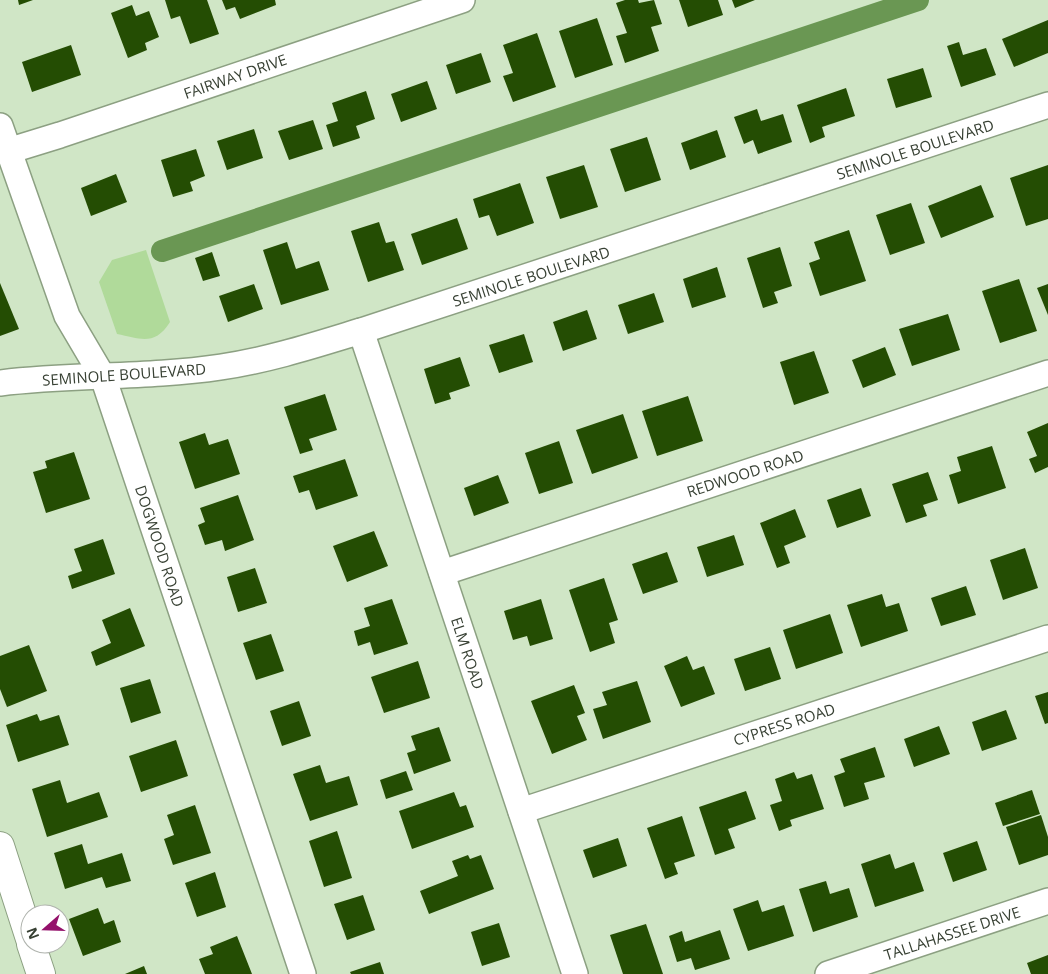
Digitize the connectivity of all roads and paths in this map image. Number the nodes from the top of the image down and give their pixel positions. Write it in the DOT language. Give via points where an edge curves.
graph roads {
  1 [pos="462,0"];
  2 [pos="1048,105"];
  3 [pos="0,126"];
  4 [pos="8,151"];
  5 [pos="362,331"];
  6 [pos="1048,374"];
  7 [pos="103,376"];
  8 [pos="0,383"];
  9 [pos="442,573"];
  10 [pos="1048,638"];
  11 [pos="521,811"];
  12 [pos="0,846"];
  13 [pos="1048,902"];
  14 [pos="20,909"];
  15 [pos="35,954"];
  16 [pos="834,973"];
  17 [pos="41,974"];
  18 [pos="303,974"];
  19 [pos="575,974"];
  1 -- 4 [label="street, FAIRWAY DRIVE"];
  2 -- 5 [label="street, SEMINOLE BOULEVARD"];
  3 -- 4 [label="street, DOGWOOD ROAD"];
  4 -- 7 [label="street, DOGWOOD ROAD" via="66,316"];
  5 -- 7 [label="street, SEMINOLE BOULEVARD" via="288,354 222,367"];
  5 -- 9 [label="street, ELM ROAD"];
  6 -- 9 [label="street, REDWOOD ROAD"];
  7 -- 8 [label="street, SEMINOLE BOULEVARD"];
  7 -- 18 [label="street, DOGWOOD ROAD"];
  9 -- 11 [label="street, ELM ROAD"];
  10 -- 11 [label="street, CYPRESS ROAD"];
  11 -- 19 [label="street, ELM ROAD"];
  12 -- 14 [label="street"];
  13 -- 16 [label="street, TALLAHASSEE DRIVE"];
  15 -- 17 [label="street"];
}
